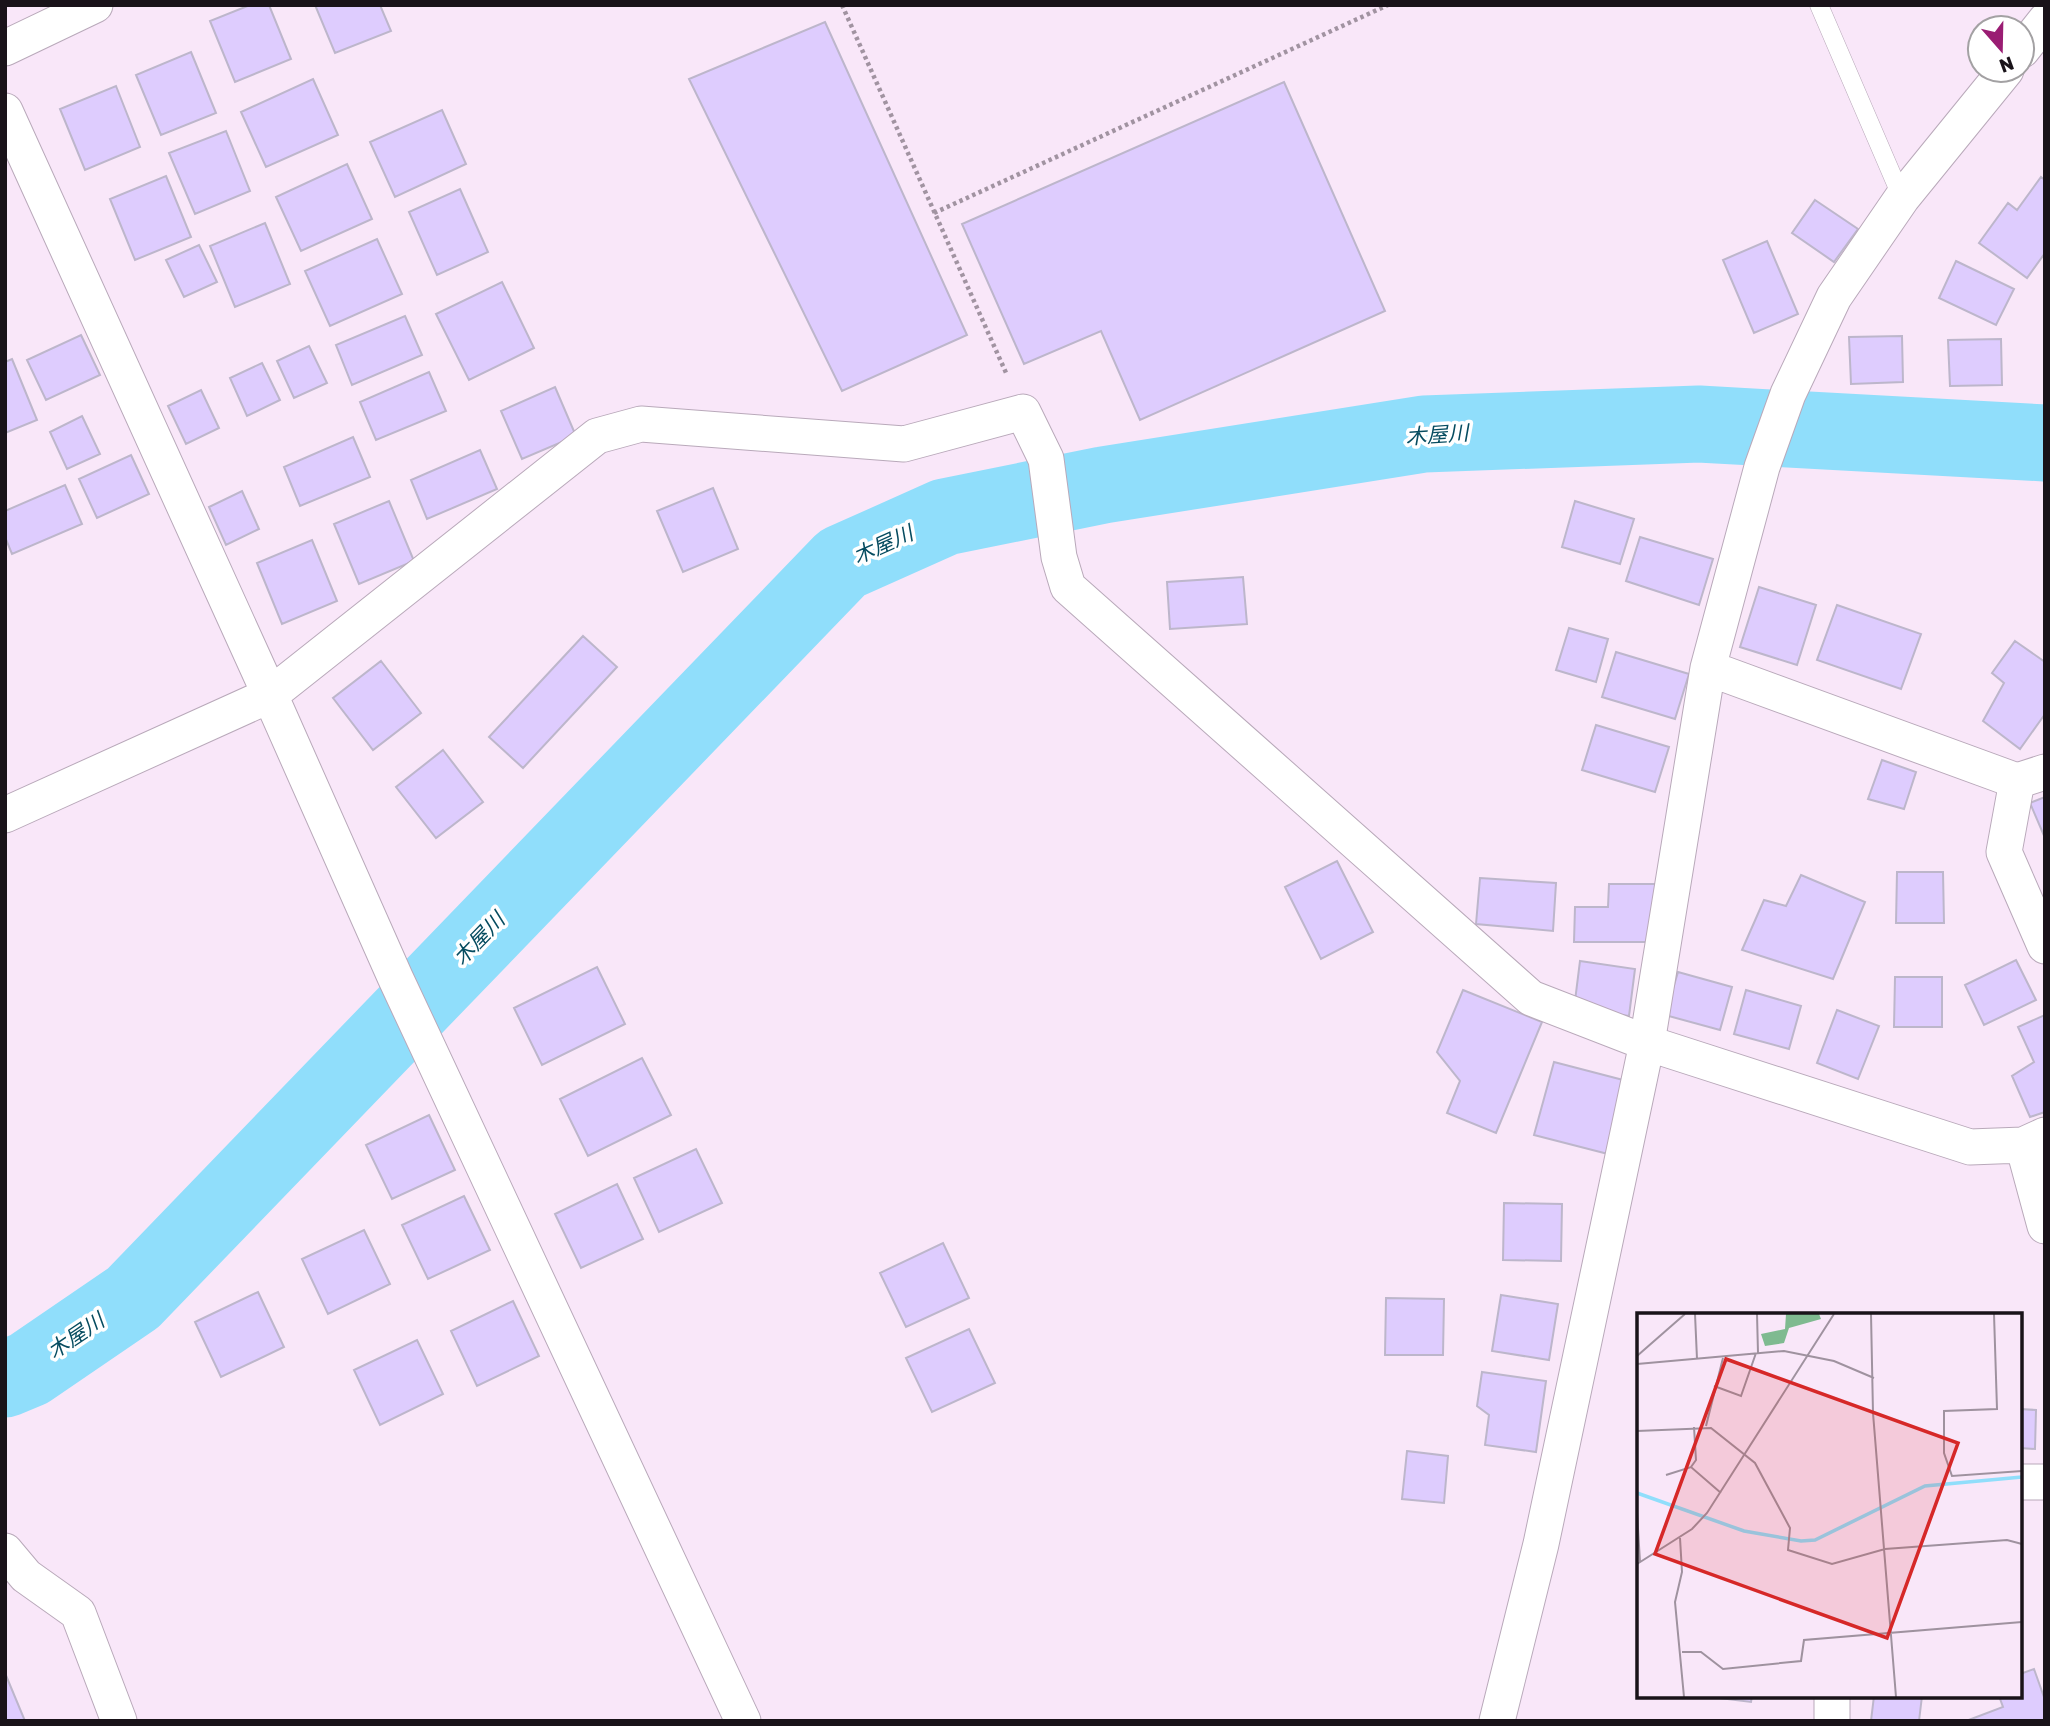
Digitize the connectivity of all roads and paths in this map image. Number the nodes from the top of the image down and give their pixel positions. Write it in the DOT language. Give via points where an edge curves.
graph roads {
  1 [pos="95,5"];
  2 [pos="842,5"];
  3 [pos="1388,5"];
  4 [pos="1819,5"];
  5 [pos="5,48"];
  6 [pos="1995,84"];
  7 [pos="5,111"];
  8 [pos="1902,198"];
  9 [pos="934,213"];
  10 [pos="1023,412"];
  11 [pos="1708,668"];
  12 [pos="271,695"];
  13 [pos="2031,776"];
  14 [pos="5,815"];
  15 [pos="2045,946"];
  16 [pos="1647,1043"];
  17 [pos="2034,1140"];
  18 [pos="2045,1226"];
  19 [pos="2022,1482"];
  20 [pos="2045,1482"];
  21 [pos="5,1551"];
  22 [pos="1832,1698"];
  23 [pos="119,1721"];
  24 [pos="743,1721"];
  25 [pos="1497,1721"];
  26 [pos="1832,1721"];
  1 -- 5 [label="street"];
  2 -- 9 [label="path"];
  3 -- 9 [label="path"];
  4 -- 8 [label="lane"];
  6 -- 8 [label="street"];
  7 -- 12 [label="street"];
  8 -- 11 [label="street" via="1833,298 1788,394 1762,467"];
  9 -- 10 [label="path"];
  10 -- 12 [label="street" via="904,444 641,424 597,436"];
  10 -- 16 [label="street" via="1046,459 1059,557 1068,587 1531,998"];
  11 -- 13 [label="street"];
  11 -- 16 [label="street"];
  12 -- 14 [label="street"];
  12 -- 24 [label="street" via="396,977"];
  13 -- 15 [label="street" via="2004,852"];
  16 -- 17 [label="street" via="1970,1147"];
  16 -- 25 [label="street" via="1544,1530"];
  17 -- 18 [label="street"];
  19 -- 20 [label="street"];
  21 -- 23 [label="street" via="26,1576 78,1613"];
  22 -- 26 [label="street"];
}
